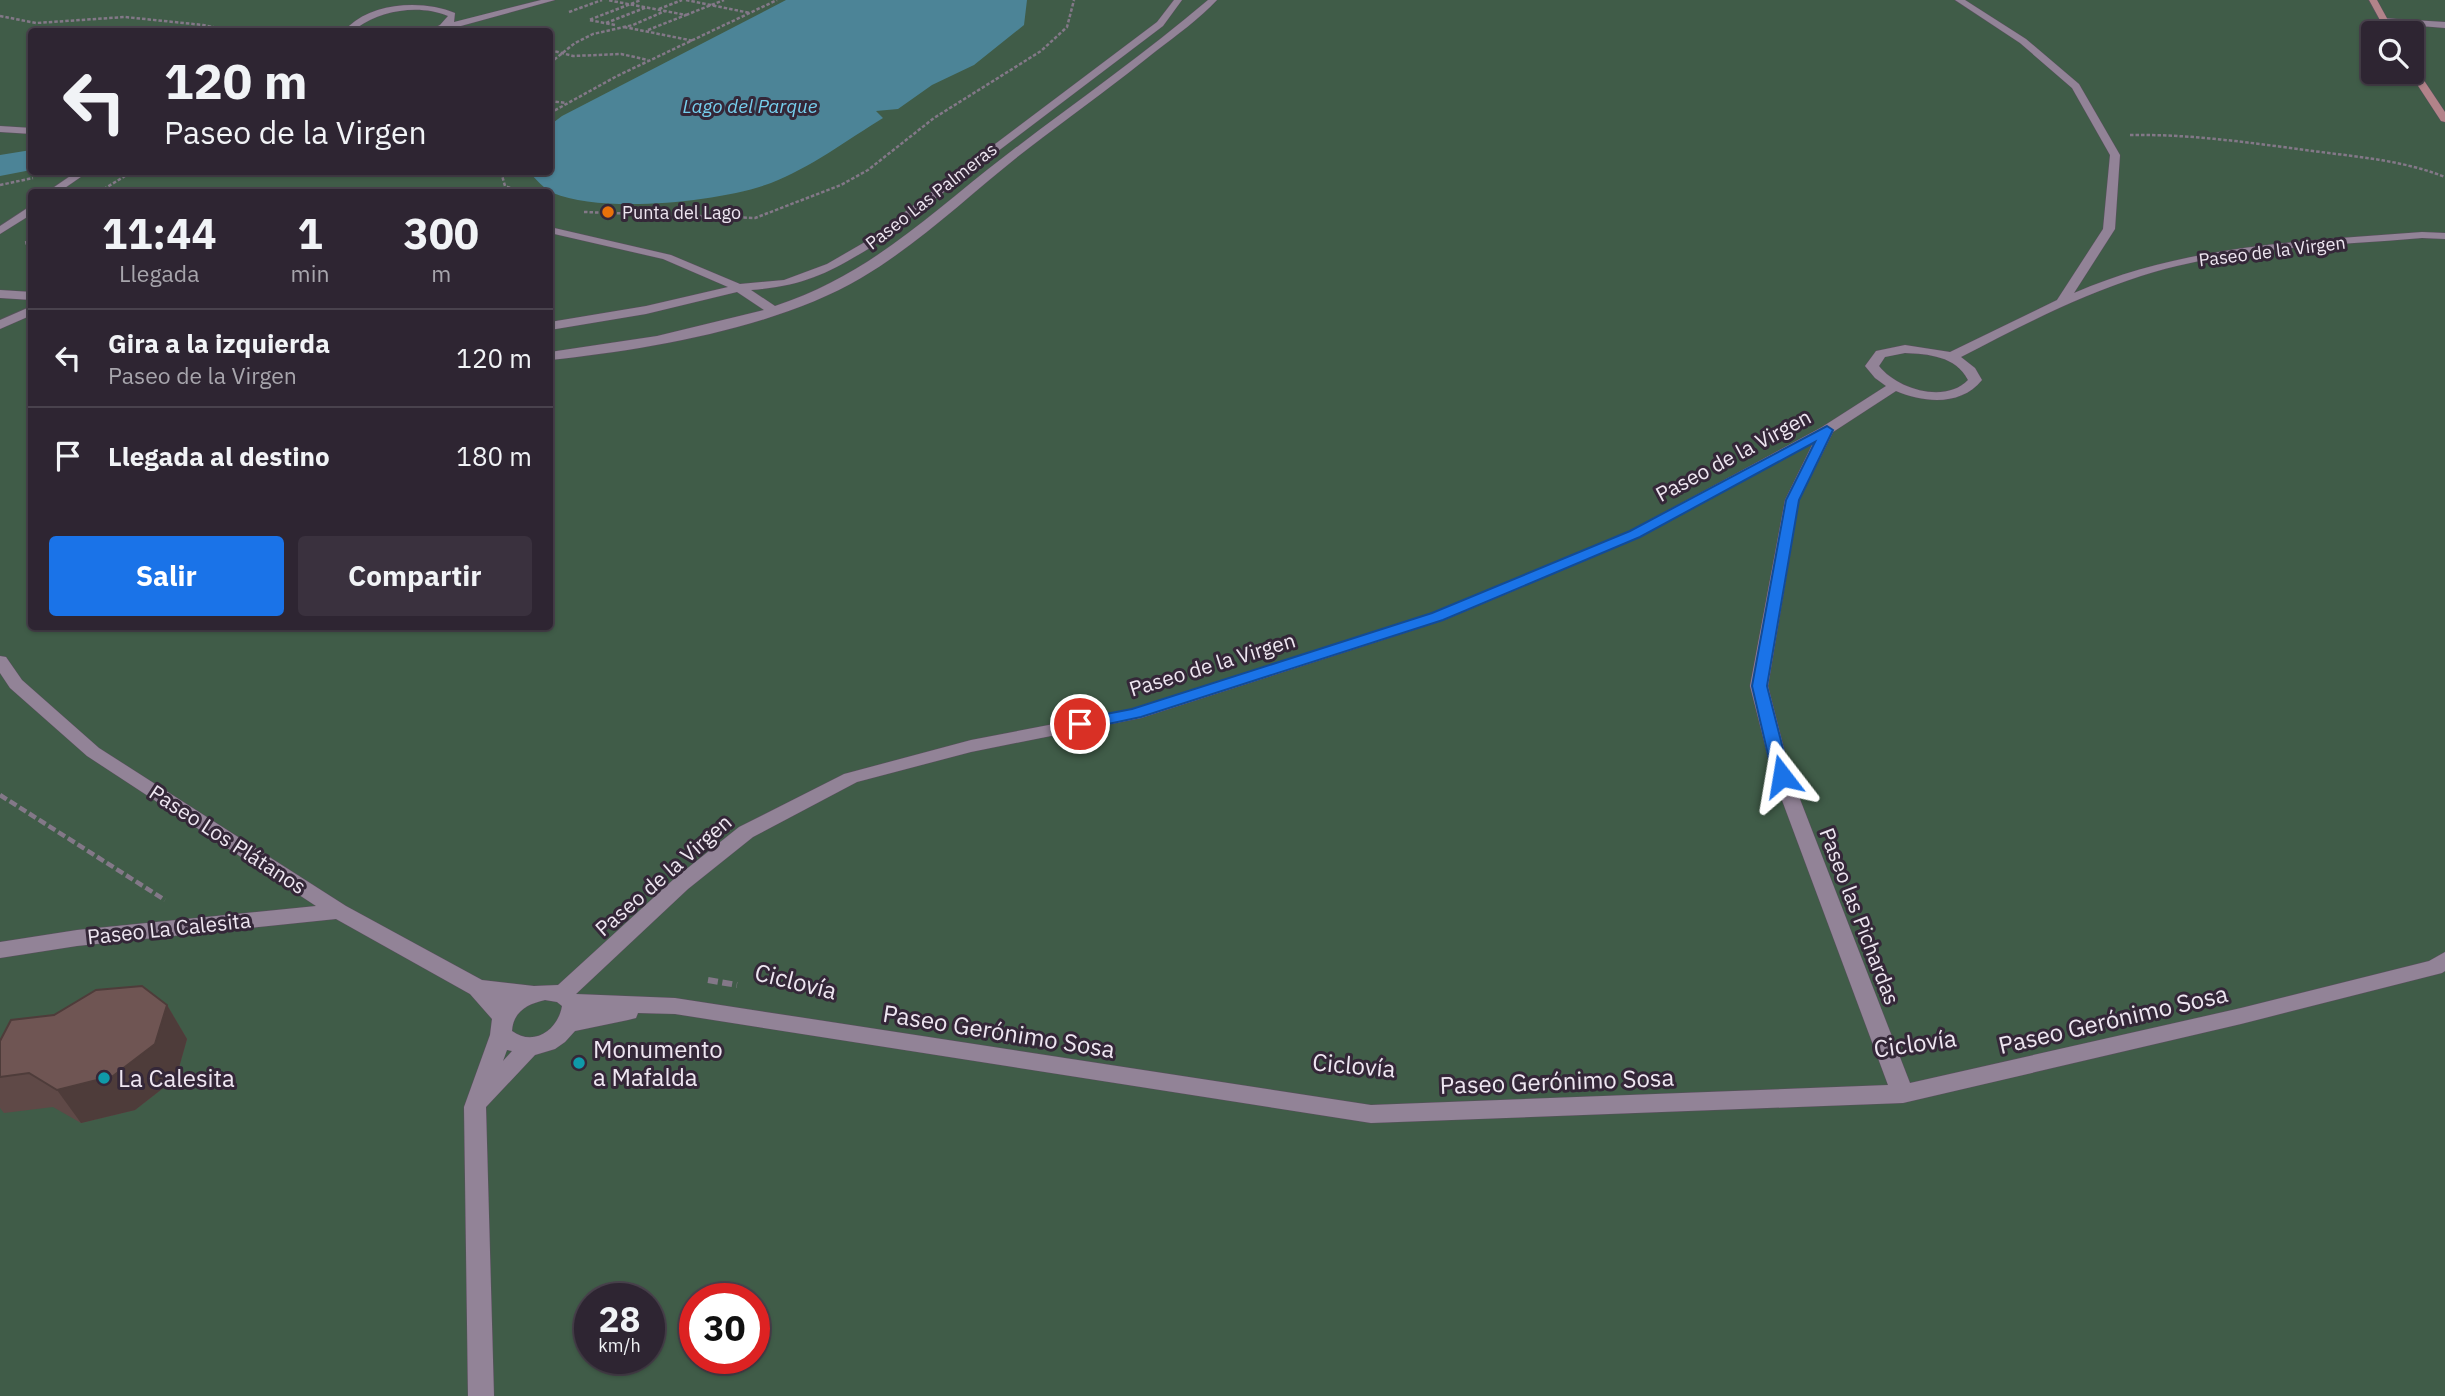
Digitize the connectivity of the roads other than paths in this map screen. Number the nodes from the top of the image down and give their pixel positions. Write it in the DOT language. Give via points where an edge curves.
graph roads {
  1 [pos="551,0"];
  2 [pos="1178,0"];
  3 [pos="1213,0"];
  4 [pos="1959,0"];
  5 [pos="2373,0"];
  6 [pos="516,9"];
  7 [pos="440,10"];
  8 [pos="2383,20"];
  9 [pos="2445,25"];
  10 [pos="443,27"];
  11 [pos="354,28"];
  12 [pos="2422,84"];
  13 [pos="2445,119"];
  14 [pos="1,129"];
  15 [pos="28,131"];
  16 [pos="78,175"];
  17 [pos="94,175"];
  18 [pos="57,189"];
  19 [pos="78,189"];
  20 [pos="28,211"];
  21 [pos="0,231"];
  22 [pos="553,231"];
  23 [pos="2445,236"];
  24 [pos="742,287"];
  25 [pos="4,291"];
  26 [pos="28,295"];
  27 [pos="2063,300"];
  28 [pos="773,311"];
  29 [pos="28,312"];
  30 [pos="0,325"];
  31 [pos="553,326"];
  32 [pos="28,327"];
  33 [pos="553,356"];
  34 [pos="1950,357"];
  35 [pos="1895,386"];
  36 [pos="1827,430"];
  37 [pos="0,661"];
  38 [pos="339,911"];
  39 [pos="0,950"];
  40 [pos="2445,960"];
  41 [pos="478,988"];
  42 [pos="532,994"];
  43 [pos="568,1007"];
  44 [pos="502,1026"];
  45 [pos="528,1048"];
  46 [pos="1903,1094"];
  47 [pos="475,1107"];
  48 [pos="481,1396"];
  1 -- 6 [label="street"];
  2 -- 24 [label="street" via="1160,24 869,244 831,267 786,284"];
  3 -- 28 [label="street, Paseo Las Palmeras" via="888,255 832,288"];
  4 -- 27 [label="street" via="2023,41 2076,86 2115,155 2109,229"];
  5 -- 8 [label="street"];
  6 -- 7 [label="street"];
  6 -- 10 [label="street"];
  7 -- 10 [label="street" via="453,19"];
  7 -- 11 [label="street" via="375,10"];
  8 -- 9 [label="street"];
  12 -- 13 [label="street"];
  14 -- 15 [label="street"];
  16 -- 18 [label="street"];
  17 -- 19 [label="street"];
  20 -- 21 [label="street"];
  22 -- 24 [label="street" via="620,244 699,268"];
  23 -- 27 [label="street, Paseo de la Virgen" via="2255,249 2166,265"];
  24 -- 28 [label="street"];
  24 -- 31 [label="street"];
  25 -- 26 [label="street"];
  27 -- 34 [label="street"];
  28 -- 33 [label="street, Paseo Las Palmeras" via="648,341"];
  29 -- 30 [label="street"];
  30 -- 32 [label="street"];
  34 -- 35 [label="street" via="1913,349 1881,354 1872,366"];
  34 -- 35 [label="street" via="1972,372 1975,380 1971,387 1939,395"];
  35 -- 36 [label="street, Paseo de la Virgen"];
  36 -- 43 [label="street, Paseo de la Virgen" via="1635,534 1438,617 1135,713 971,746 850,778 746,832 681,884"];
  36 -- 46 [label="street, Paseo las Pichardas" via="1792,500 1759,686 1782,776"];
  37 -- 38 [label="street, Paseo Los Plátanos" via="16,684 93,752"];
  38 -- 39 [label="street, Paseo La Calesita"];
  38 -- 41 [label="street, Paseo Los Plátanos"];
  40 -- 46 [label="street, Paseo Gerónimo Sosa" via="2435,967 2241,1016"];
  41 -- 42 [label="street"];
  41 -- 44 [label="street"];
  42 -- 43 [label="street" via="545,992"];
  42 -- 44 [label="street" via="516,1001"];
  43 -- 45 [label="street" via="564,1031"];
  43 -- 46 [label="street, Paseo Gerónimo Sosa" via="662,1005 1371,1114"];
  44 -- 45 [label="street" via="511,1045"];
  44 -- 47 [label="street"];
  45 -- 47 [label="street"];
  47 -- 48 [label="street"];
}
